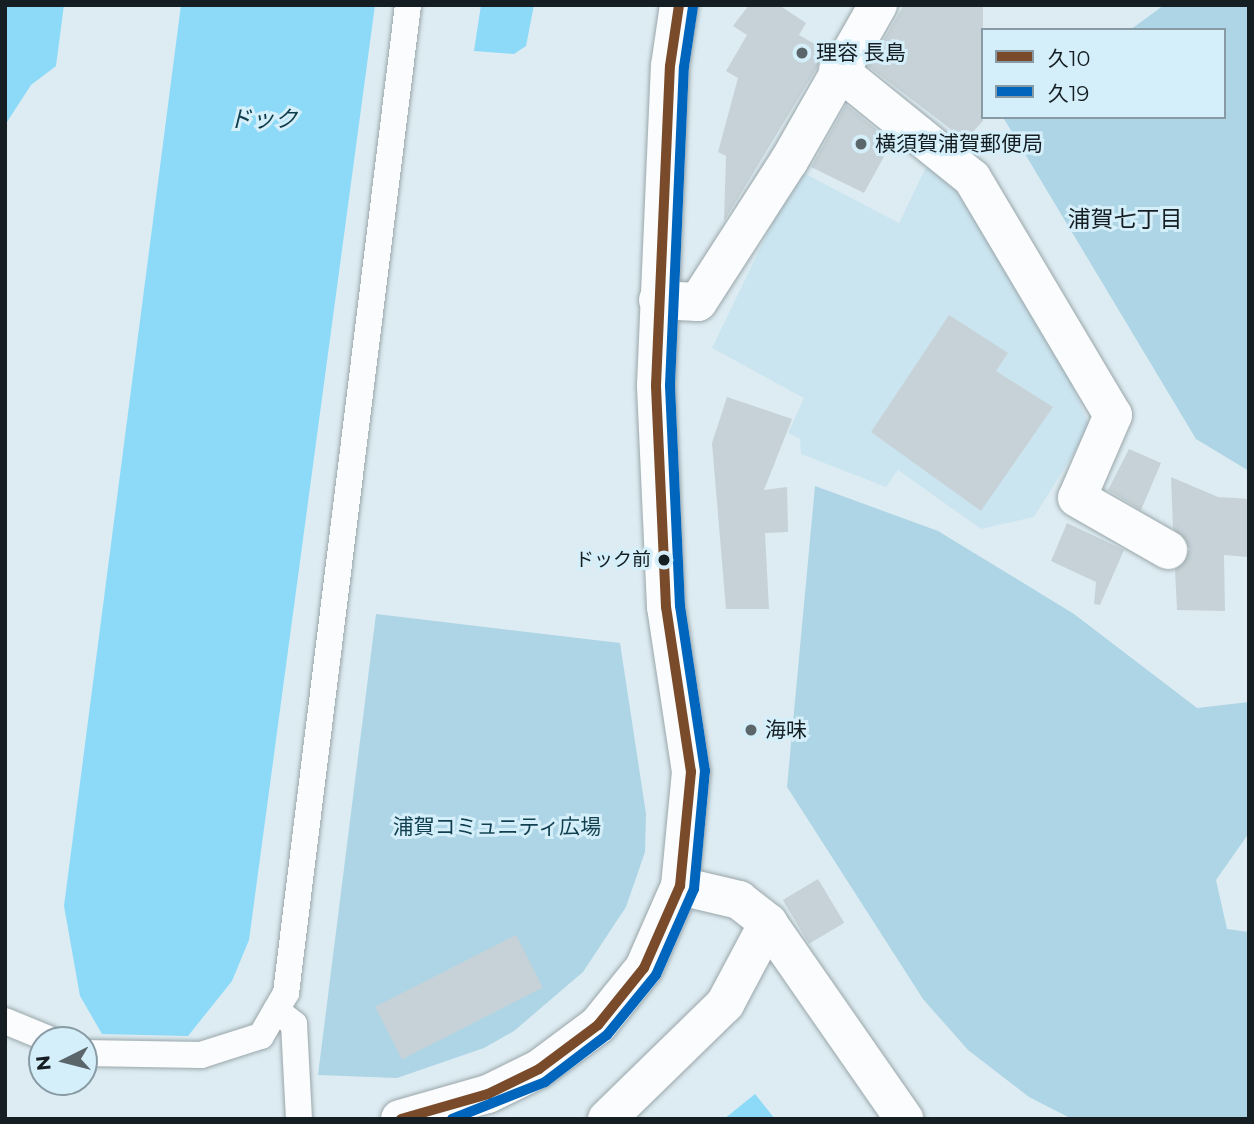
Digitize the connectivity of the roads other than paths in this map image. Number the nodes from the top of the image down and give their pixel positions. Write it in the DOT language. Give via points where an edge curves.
graph roads {
  1 [pos="408,5"];
  2 [pos="679,5"];
  3 [pos="878,5"];
  4 [pos="838,70"];
  5 [pos="658,300"];
  6 [pos="1168,550"];
  7 [pos="680,886"];
  8 [pos="768,923"];
  9 [pos="276,1010"];
  10 [pos="5,1021"];
  11 [pos="28,1030"];
  12 [pos="98,1053"];
  13 [pos="299,1119"];
  14 [pos="400,1119"];
  15 [pos="607,1119"];
  16 [pos="904,1119"];
  1 -- 9 [label="lane" via="286,993"];
  2 -- 5 [label="street"];
  3 -- 4 [label="street"];
  4 -- 5 [label="street" via="789,161 698,302"];
  4 -- 6 [label="street" via="972,178 1113,415 1077,498"];
  5 -- 7 [label="street" via="666,607 691,772"];
  7 -- 8 [label="street" via="739,900"];
  7 -- 14 [label="street" via="643,968 598,1025 539,1069 488,1094"];
  8 -- 15 [label="street" via="725,1004"];
  8 -- 16 [label="street"];
  9 -- 12 [label="lane" via="261,1036 201,1055"];
  9 -- 13 [label="lane" via="294,1024"];
  10 -- 11 [label="lane"];
}
